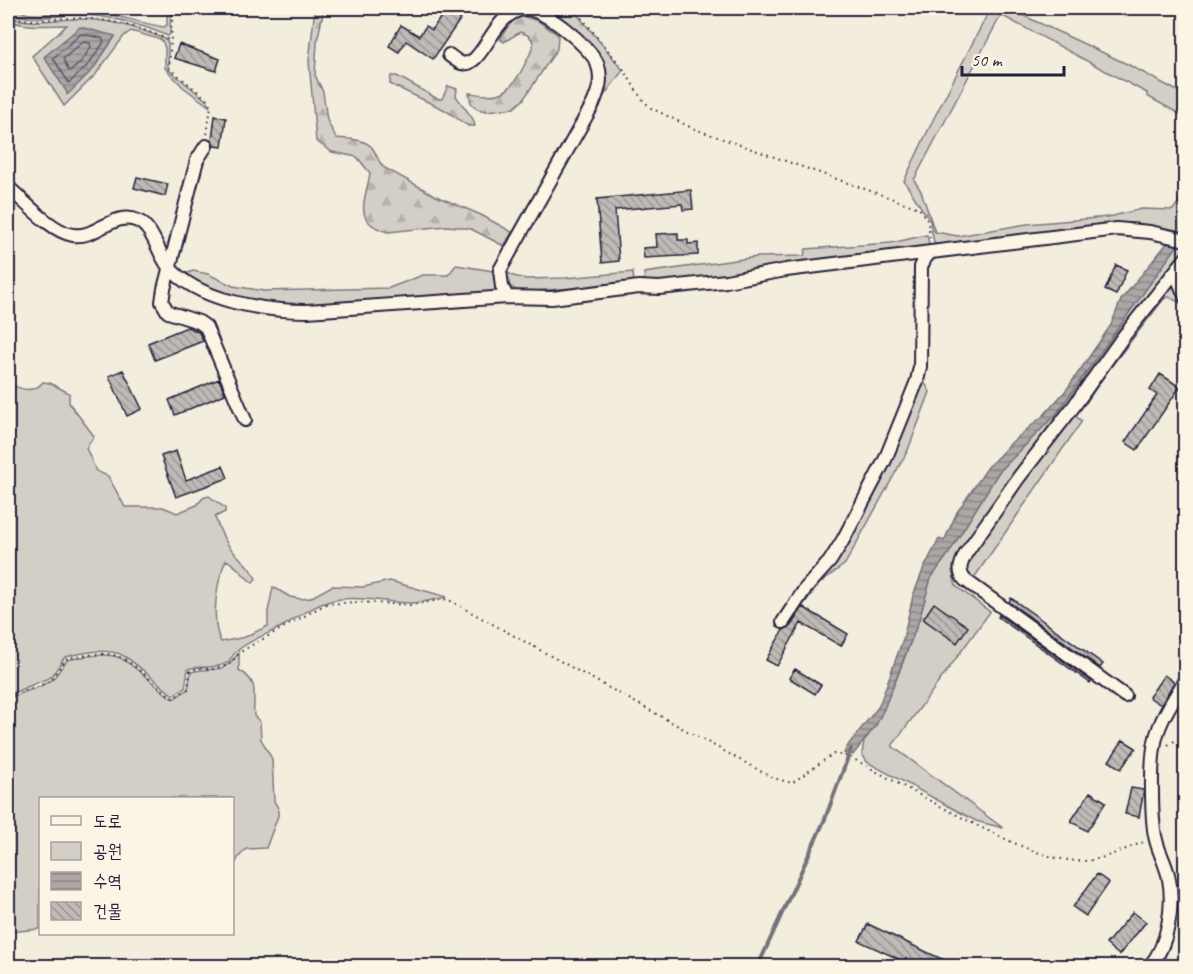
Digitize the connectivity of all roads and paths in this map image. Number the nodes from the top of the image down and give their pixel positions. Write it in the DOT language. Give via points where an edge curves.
graph roads {
  1 [pos="173,8"];
  2 [pos="574,8"];
  3 [pos="8,15"];
  4 [pos="171,41"];
  5 [pos="449,56"];
  6 [pos="206,146"];
  7 [pos="8,187"];
  8 [pos="1181,239"];
  9 [pos="932,252"];
  10 [pos="1185,258"];
  11 [pos="169,267"];
  12 [pos="1175,272"];
  13 [pos="507,297"];
  14 [pos="1185,298"];
  15 [pos="244,420"];
  16 [pos="783,622"];
  17 [pos="1185,678"];
  18 [pos="1125,696"];
  19 [pos="8,697"];
  20 [pos="1185,734"];
  21 [pos="1154,756"];
  22 [pos="1155,838"];
  23 [pos="1150,966"];
  1 -- 4 [label="path"];
  2 -- 9 [label="path" via="651,108 692,128 919,208 928,222"];
  3 -- 4 [label="path" via="41,21 74,18 124,24"];
  4 -- 6 [label="path" via="169,68 211,106"];
  5 -- 13 [label="street" via="470,63 500,22 529,8 547,15 590,52 600,73 593,104 500,270"];
  6 -- 11 [label="street" via="197,160"];
  7 -- 11 [label="street" via="47,222 71,235 120,219 137,220 144,224"];
  8 -- 9 [label="street" via="1118,229"];
  9 -- 13 [label="street" via="726,281 552,298"];
  9 -- 16 [label="street" via="921,267 918,374 885,460 830,561"];
  10 -- 12 [label="street"];
  11 -- 13 [label="street" via="213,295 279,311"];
  11 -- 15 [label="street" via="162,302 168,312 199,321 206,327"];
  12 -- 14 [label="street"];
  12 -- 18 [label="street" via="1019,477 960,565 965,580"];
  17 -- 21 [label="street" via="1160,726"];
  19 -- 22 [label="path" via="52,678 66,659 116,655 173,698 188,689 190,671 229,664 261,639 326,604 411,605 447,599 773,778 792,783 832,754 848,756 971,822 1051,857 1080,861"];
  20 -- 21 [label="path"];
  21 -- 22 [label="street"];
  22 -- 23 [label="street" via="1169,878 1171,901 1163,943"];
}
